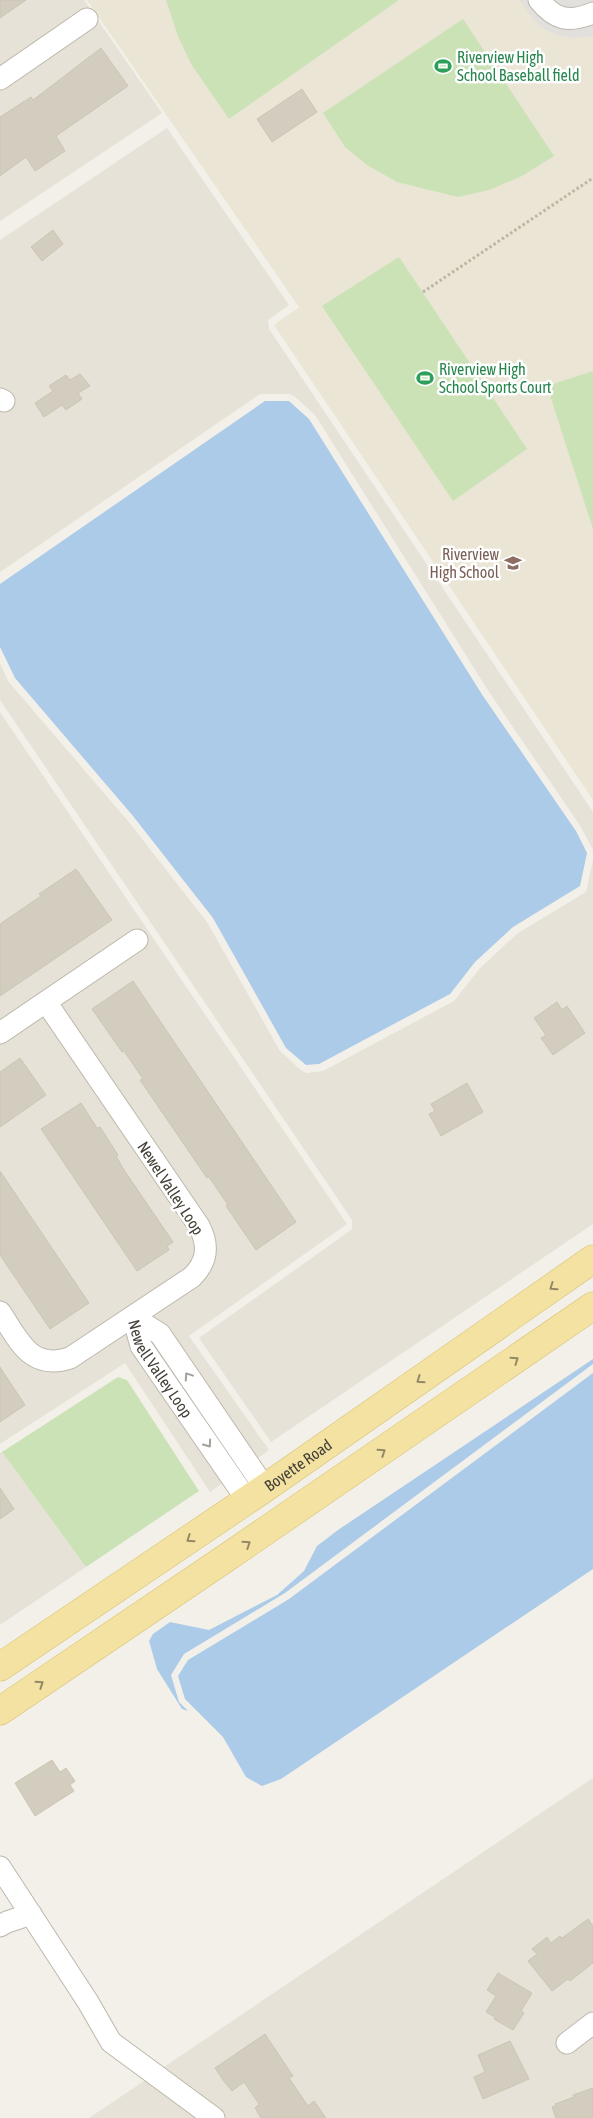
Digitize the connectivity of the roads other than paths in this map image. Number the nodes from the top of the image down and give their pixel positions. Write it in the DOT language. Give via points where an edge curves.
graph roads {
  1 [pos="538,0"];
  2 [pos="593,12"];
  3 [pos="87,19"];
  4 [pos="0,79"];
  5 [pos="137,940"];
  6 [pos="46,1002"];
  7 [pos="0,1033"];
  8 [pos="593,1258"];
  9 [pos="593,1306"];
  10 [pos="0,1312"];
  11 [pos="132,1317"];
  12 [pos="257,1494"];
  13 [pos="97,1646"];
  14 [pos="0,1667"];
  15 [pos="0,1711"];
  16 [pos="0,1867"];
  17 [pos="31,1914"];
  18 [pos="0,1926"];
  19 [pos="593,2023"];
  20 [pos="567,2043"];
  21 [pos="214,2118"];
  1 -- 2 [label="street" via="548,12 564,19 581,18"];
  3 -- 4 [label="street"];
  5 -- 6 [label="street"];
  6 -- 7 [label="street"];
  6 -- 11 [label="street, Newel Valley Loop" via="204,1237 205,1260 200,1270"];
  8 -- 12 [label="main road, Boyette Road, one-way"];
  13 -- 9 [label="main road, one-way"];
  10 -- 11 [label="street, Newel Valley Loop" via="24,1347 45,1362 70,1358"];
  11 -- 12 [label="street, Newell Valley Loop" via="141,1346"];
  12 -- 13 [label="main road" via="243,1521 217,1544 116,1612 105,1625"];
  12 -- 14 [label="main road, Boyette Road, one-way"];
  15 -- 13 [label="main road, one-way"];
  16 -- 17 [label="street"];
  17 -- 18 [label="street"];
  17 -- 21 [label="street" via="111,2042"];
  19 -- 20 [label="street"];
}
